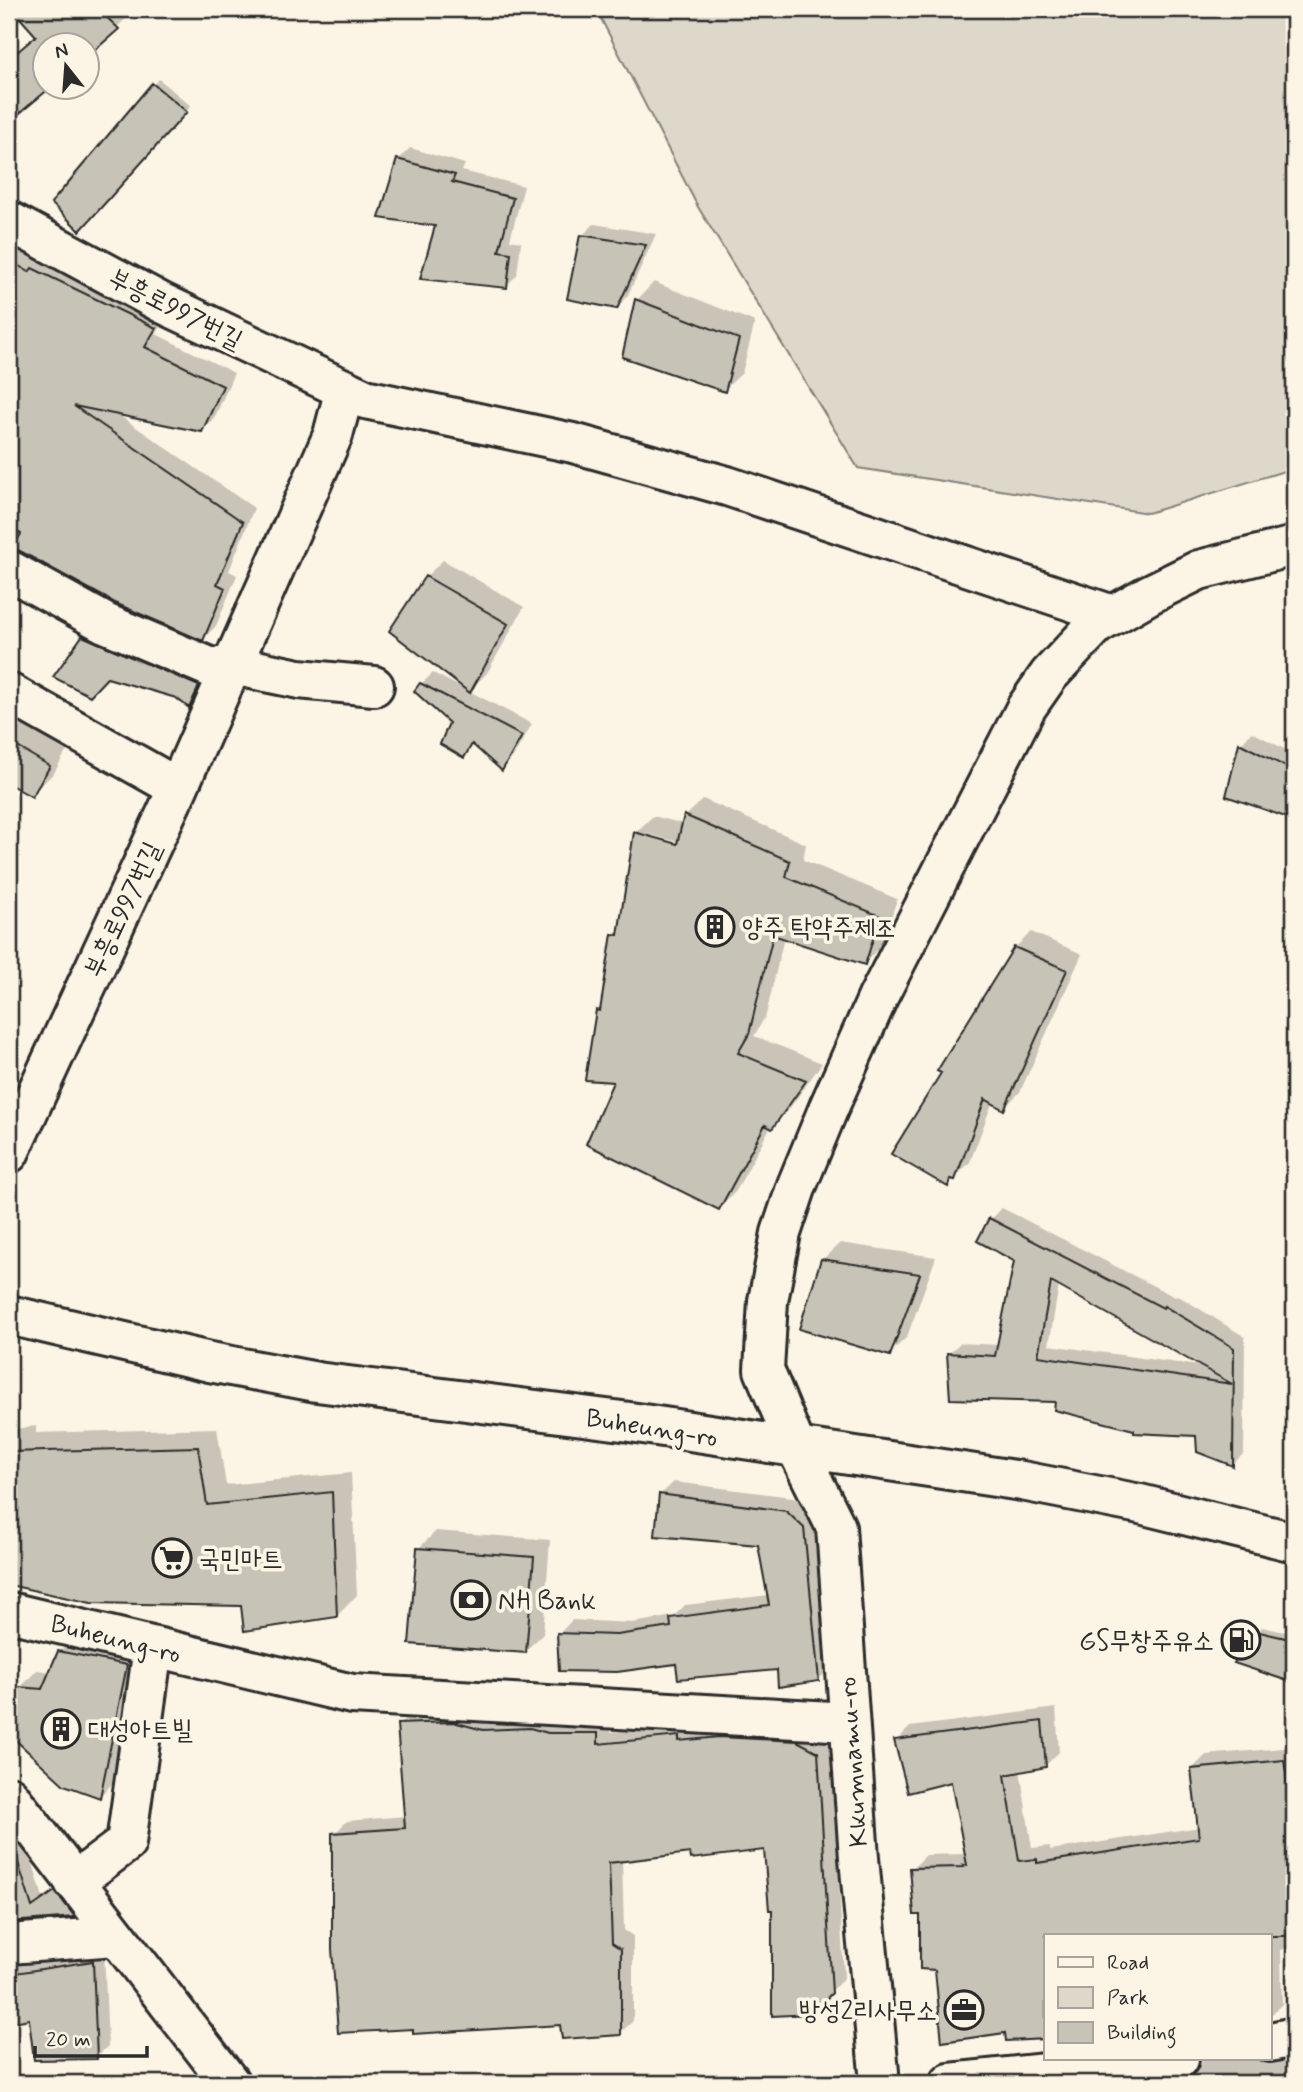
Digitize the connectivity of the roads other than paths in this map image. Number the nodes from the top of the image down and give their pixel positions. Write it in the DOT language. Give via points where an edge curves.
graph roads {
  1 [pos="9,221"];
  2 [pos="345,390"];
  3 [pos="1294,546"];
  4 [pos="9,570"];
  5 [pos="1113,615"];
  6 [pos="232,665"];
  7 [pos="374,686"];
  8 [pos="9,693"];
  9 [pos="178,788"];
  10 [pos="9,1153"];
  11 [pos="9,1315"];
  12 [pos="797,1449"];
  13 [pos="1294,1542"];
  14 [pos="9,1612"];
  15 [pos="153,1647"];
  16 [pos="849,1721"];
  17 [pos="9,1796"];
  18 [pos="74,1882"];
  19 [pos="116,1936"];
  20 [pos="9,1944"];
  21 [pos="1294,2037"];
  22 [pos="1272,2042"];
  23 [pos="1169,2060"];
  24 [pos="230,2083"];
  25 [pos="880,2083"];
  26 [pos="950,2083"];
  1 -- 2 [label="street, 부흥로997번길" via="162,303"];
  2 -- 5 [label="street, 부흥로997번길" via="365,399 573,443 727,486"];
  2 -- 6 [label="street, 부흥로997번길" via="333,435"];
  3 -- 5 [label="street, Kkumnamu-ro" via="1199,570"];
  4 -- 6 [label="street" via="105,623 212,668"];
  5 -- 12 [label="street, Kkumnamu-ro" via="1096,625 1058,665 1026,708 878,997 797,1185 774,1267 764,1370"];
  6 -- 7 [label="street" via="299,679"];
  6 -- 9 [label="street, 부흥로997번길"];
  8 -- 9 [label="street"];
  9 -- 10 [label="street, 부흥로997번길"];
  11 -- 12 [label="street, Buheung-ro" via="317,1382 617,1420"];
  12 -- 13 [label="street, Buheung-ro" via="1022,1481"];
  12 -- 16 [label="street, Kkumnamu-ro" via="836,1527"];
  14 -- 15 [label="street, Buheung-ro"];
  15 -- 16 [label="street, Buheung-ro" via="352,1694"];
  15 -- 18 [label="street" via="126,1843"];
  16 -- 25 [label="street, Kkumnamu-ro"];
  17 -- 18 [label="street"];
  18 -- 19 [label="street"];
  19 -- 20 [label="street"];
  19 -- 24 [label="street"];
  21 -- 22 [label="street"];
  23 -- 26 [label="street"];
}
